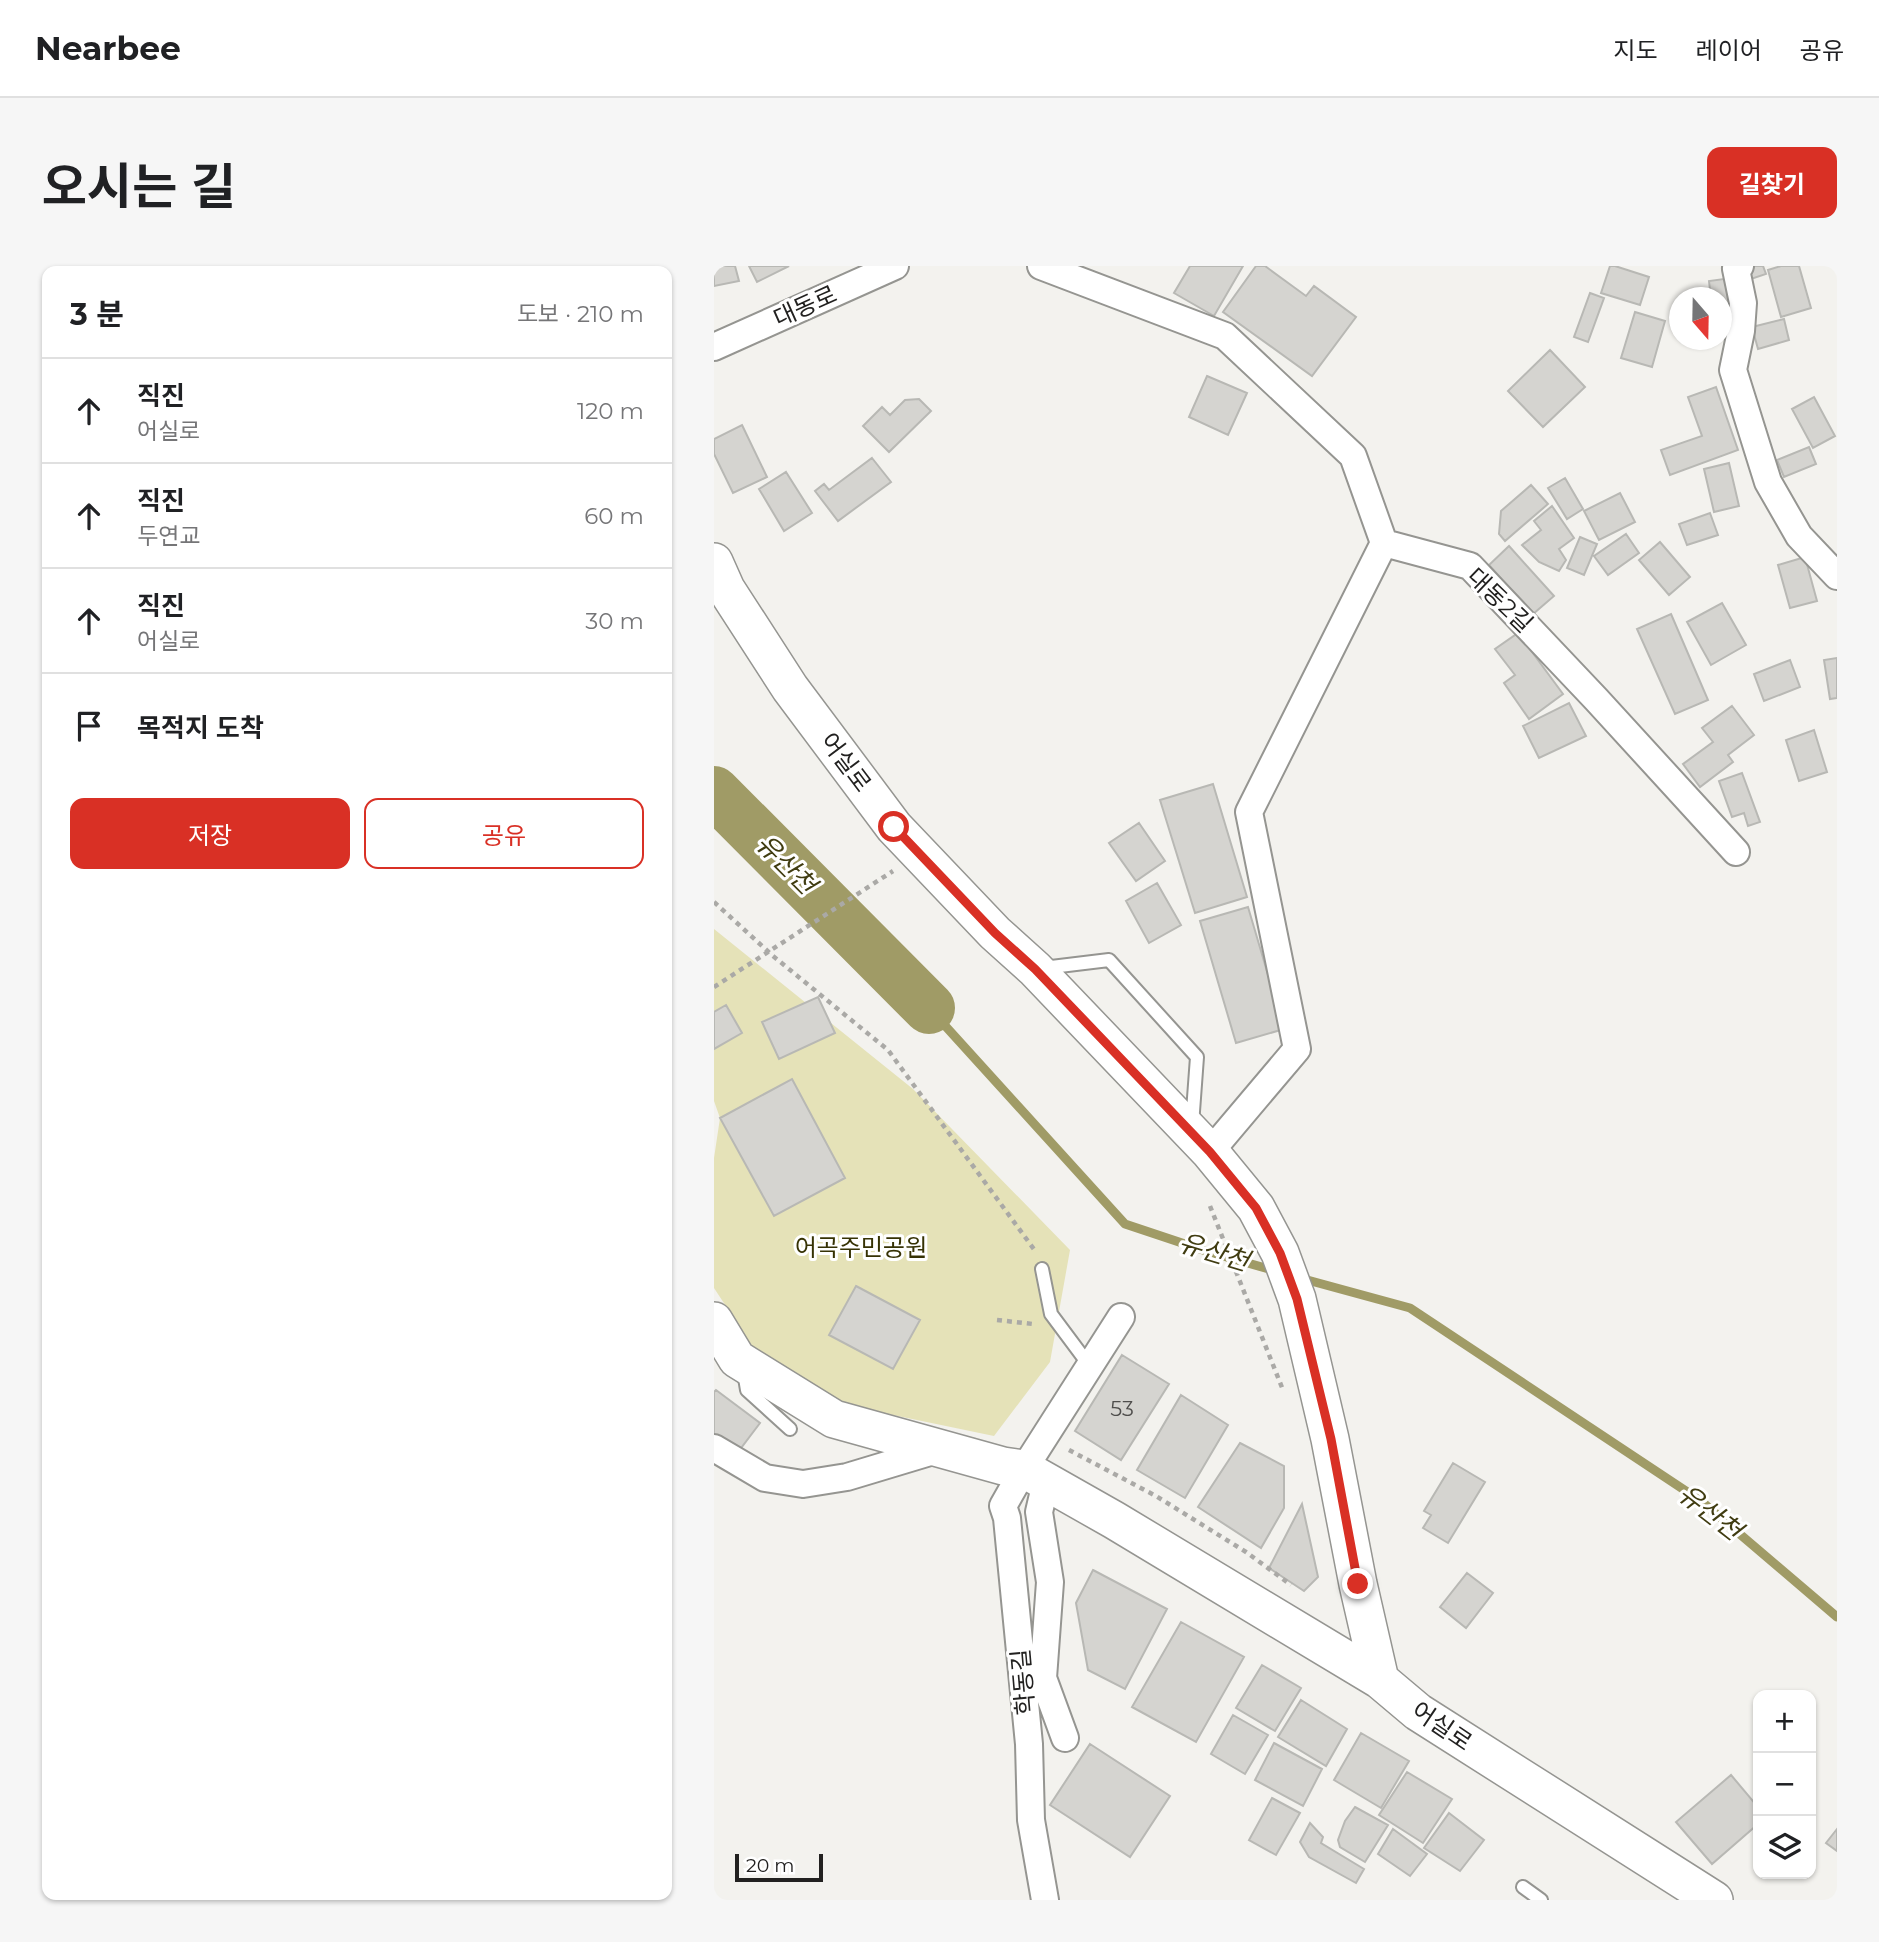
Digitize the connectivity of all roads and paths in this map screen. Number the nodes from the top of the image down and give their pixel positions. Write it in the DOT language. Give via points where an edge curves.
graph roads {
  1 [pos="895,266"];
  2 [pos="1041,266"];
  3 [pos="1740,266"];
  4 [pos="714,347"];
  5 [pos="1384,543"];
  6 [pos="714,562"];
  7 [pos="1837,576"];
  8 [pos="1736,852"];
  9 [pos="893,871"];
  10 [pos="714,902"];
  11 [pos="1035,969"];
  12 [pos="714,987"];
  13 [pos="1200,1142"];
  14 [pos="1206,1197"];
  15 [pos="1042,1269"];
  16 [pos="1121,1317"];
  17 [pos="714,1321"];
  18 [pos="731,1356"];
  19 [pos="1089,1365"];
  20 [pos="1285,1396"];
  21 [pos="790,1429"];
  22 [pos="1062,1446"];
  23 [pos="714,1448"];
  24 [pos="941,1449"];
  25 [pos="1035,1475"];
  26 [pos="1296,1589"];
  27 [pos="1380,1681"];
  28 [pos="1065,1738"];
  29 [pos="1523,1887"];
  30 [pos="1706,1898"];
  31 [pos="1045,1900"];
  32 [pos="1541,1900"];
  1 -- 4 [label="street, 대동로"];
  2 -- 5 [label="street" via="1224,336 1353,456"];
  3 -- 7 [label="street" via="1736,269 1743,303 1733,370 1743,404 1768,482 1799,536"];
  5 -- 8 [label="street, 대동2길" via="1470,566"];
  5 -- 13 [label="street" via="1249,812 1297,1049"];
  6 -- 11 [label="main road, 어실로" via="726,589 790,688 894,827"];
  9 -- 12 [label="path, bridge"];
  10 -- 15 [label="path" via="773,957 888,1050 1040,1258"];
  11 -- 13 [label="main road, 어실로"];
  11 -- 13 [label="lane" via="1109,960 1197,1057"];
  13 -- 27 [label="main road, 어실로" via="1256,1208 1297,1299"];
  14 -- 20 [label="path"];
  15 -- 19 [label="lane" via="1051,1314"];
  16 -- 19 [label="street, 학동길"];
  17 -- 18 [label="main road"];
  18 -- 21 [label="lane" via="747,1390"];
  18 -- 24 [label="main road" via="834,1419"];
  19 -- 25 [label="street, 학동길"];
  22 -- 26 [label="path" via="1156,1496"];
  23 -- 24 [label="street" via="765,1478 803,1484"];
  24 -- 25 [label="main road"];
  25 -- 27 [label="main road"];
  25 -- 28 [label="street" via="1050,1583 1043,1678"];
  25 -- 31 [label="street, 학동길" via="1003,1506 1029,1744 1031,1820"];
  27 -- 30 [label="main road, 어실로" via="1418,1712"];
  29 -- 32 [label="lane"];
}
